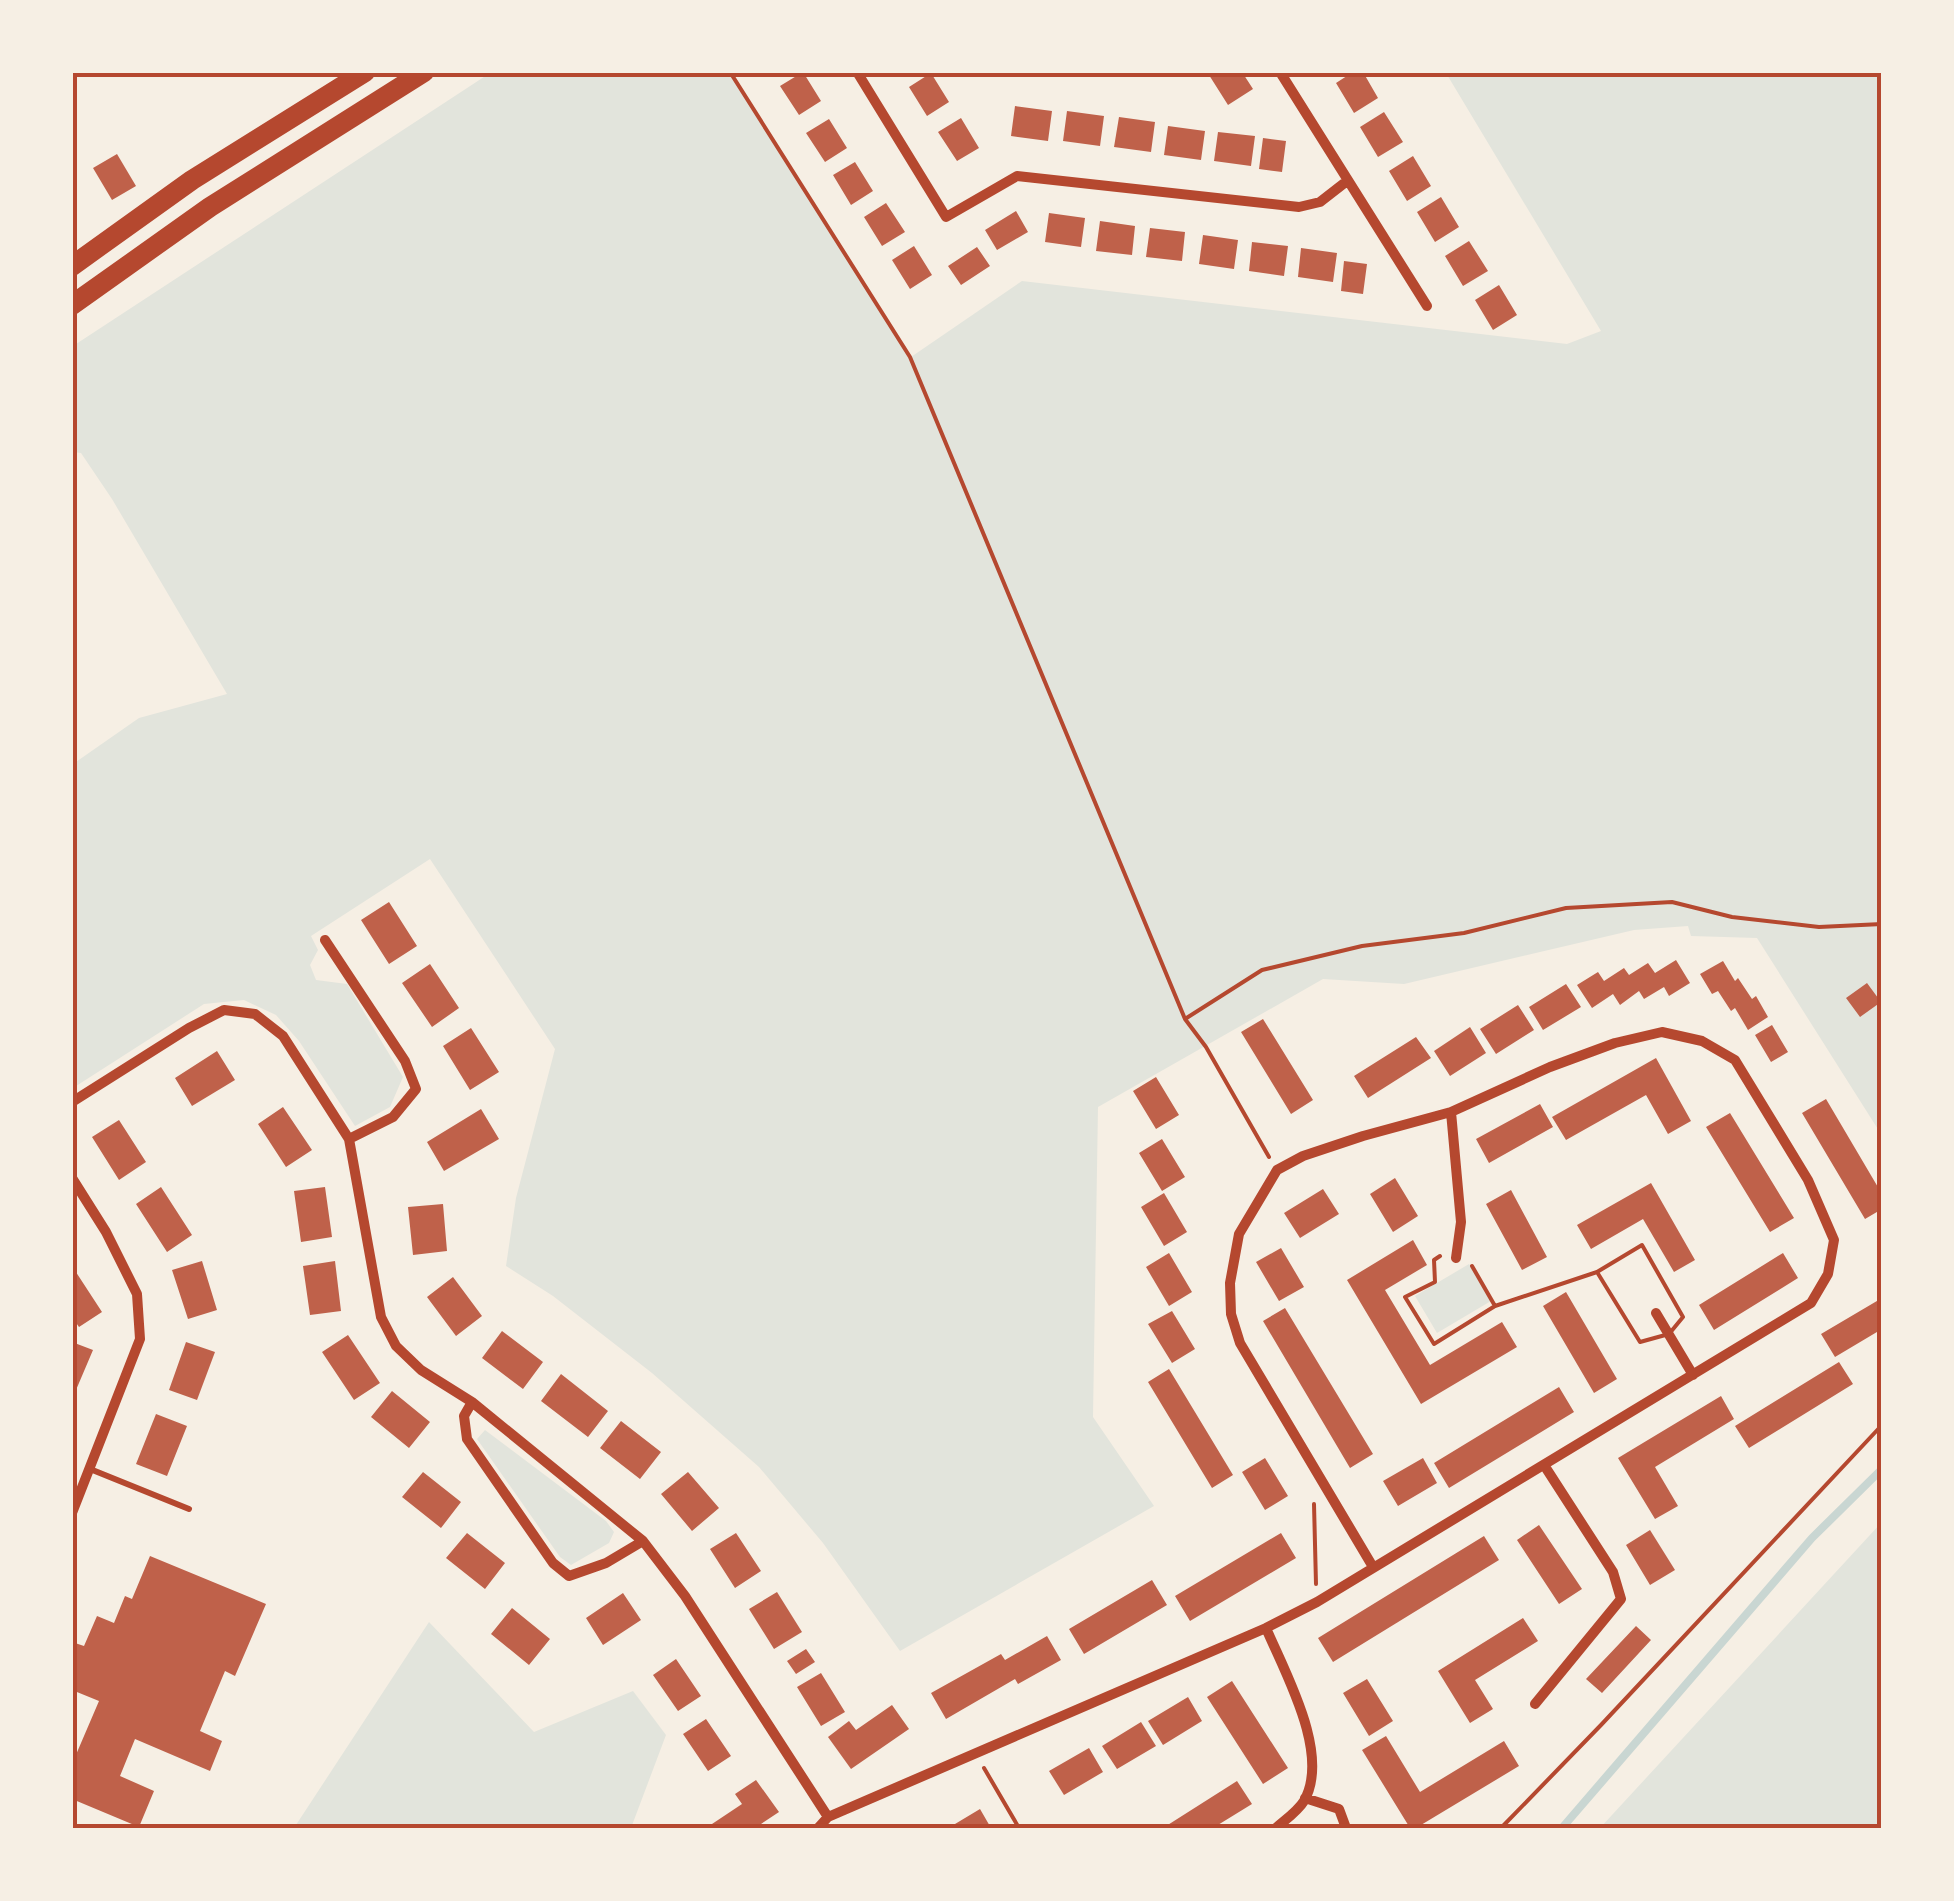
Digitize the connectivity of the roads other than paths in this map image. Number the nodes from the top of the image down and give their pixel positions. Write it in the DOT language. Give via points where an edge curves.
graph roads {
  1 [pos="365,72"];
  2 [pos="424,72"];
  3 [pos="858,72"];
  4 [pos="1280,72"];
  5 [pos="1347,181"];
  6 [pos="72,266"];
  7 [pos="72,305"];
  8 [pos="1427,306"];
  9 [pos="324,940"];
  10 [pos="72,1102"];
  11 [pos="1450,1112"];
  12 [pos="350,1139"];
  13 [pos="72,1178"];
  14 [pos="1456,1258"];
  15 [pos="1656,1313"];
  16 [pos="1692,1375"];
  17 [pos="472,1402"];
  18 [pos="1544,1465"];
  19 [pos="90,1469"];
  20 [pos="189,1509"];
  21 [pos="72,1512"];
  22 [pos="642,1541"];
  23 [pos="1373,1567"];
  24 [pos="1266,1628"];
  25 [pos="1535,1704"];
  26 [pos="1306,1798"];
  27 [pos="828,1817"];
  28 [pos="818,1828"];
  29 [pos="1276,1828"];
  30 [pos="1346,1828"];
  1 -- 6 [label="main road" via="192,180"];
  2 -- 7 [label="main road" via="210,207"];
  3 -- 5 [label="street" via="946,216 1017,176 1276,207 1320,202"];
  4 -- 5 [label="street"];
  5 -- 8 [label="street"];
  9 -- 12 [label="street" via="406,1061 416,1089 394,1117"];
  10 -- 12 [label="street" via="224,1010 255,1014 283,1036"];
  11 -- 14 [label="street" via="1462,1222"];
  11 -- 16 [label="street" via="1550,1067 1662,1032 1702,1041 1735,1060 1808,1180 1834,1240 1828,1274 1811,1303"];
  11 -- 23 [label="street" via="1303,1156 1277,1170 1240,1234 1230,1283 1240,1343"];
  12 -- 17 [label="street" via="381,1317 396,1346 421,1370"];
  13 -- 19 [label="street" via="137,1294 140,1339"];
  15 -- 16 [label="street"];
  16 -- 18 [label="street"];
  17 -- 22 [label="street"];
  17 -- 22 [label="street" via="464,1416 467,1440 553,1563 569,1576"];
  18 -- 23 [label="street"];
  18 -- 25 [label="street" via="1613,1572 1622,1599"];
  19 -- 20 [label="lane"];
  19 -- 21 [label="street"];
  22 -- 27 [label="street"];
  23 -- 24 [label="street"];
  24 -- 26 [label="street" via="1313,1747"];
  24 -- 27 [label="street"];
  26 -- 29 [label="street"];
  26 -- 30 [label="street" via="1339,1809"];
  27 -- 28 [label="street"];
}
